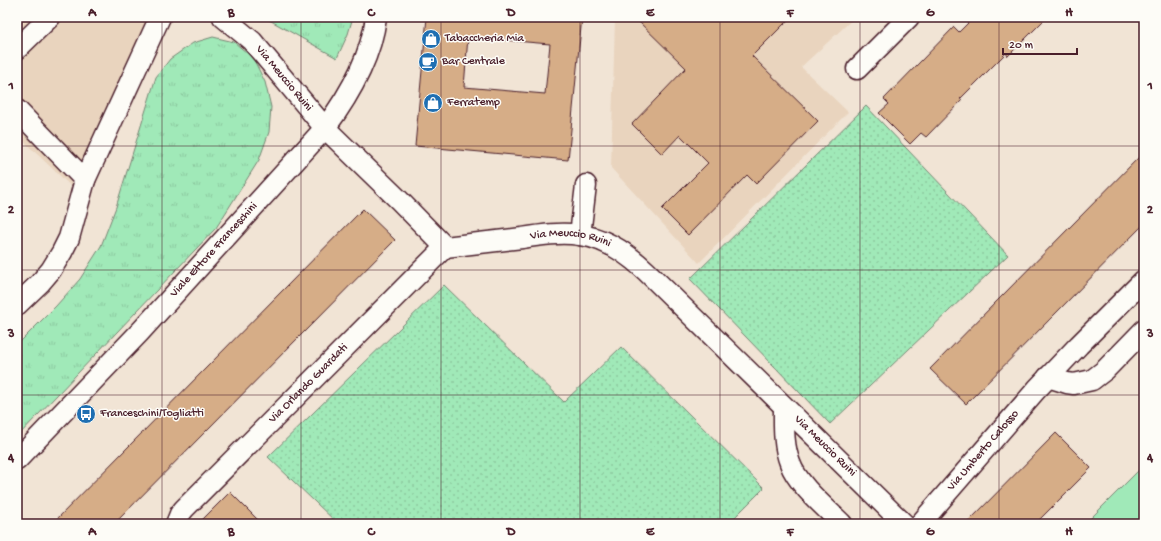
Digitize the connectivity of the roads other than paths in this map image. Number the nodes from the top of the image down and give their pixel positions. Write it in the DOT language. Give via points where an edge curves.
graph roads {
  1 [pos="50,17"];
  2 [pos="160,17"];
  3 [pos="223,17"];
  4 [pos="376,17"];
  5 [pos="909,17"];
  6 [pos="17,49"];
  7 [pos="857,69"];
  8 [pos="17,110"];
  9 [pos="325,128"];
  10 [pos="85,180"];
  11 [pos="586,185"];
  12 [pos="580,235"];
  13 [pos="445,247"];
  14 [pos="1144,280"];
  15 [pos="17,304"];
  16 [pos="1144,330"];
  17 [pos="1048,377"];
  18 [pos="784,407"];
  19 [pos="17,460"];
  20 [pos="176,524"];
  21 [pos="842,524"];
  22 [pos="904,524"];
  23 [pos="920,524"];
  1 -- 6 [label="street"];
  2 -- 10 [label="street"];
  3 -- 9 [label="street, Via Meuccio Ruini" via="252,41"];
  4 -- 9 [label="street, Viale Ettore Franceschini" via="369,49 359,74 336,115"];
  5 -- 7 [label="street"];
  8 -- 10 [label="street"];
  9 -- 13 [label="street, Via Meuccio Ruini"];
  9 -- 19 [label="street, Viale Ettore Franceschini" via="140,332"];
  10 -- 15 [label="street" via="69,238 62,252 52,270"];
  11 -- 12 [label="street"];
  12 -- 13 [label="street, Via Meuccio Ruini" via="546,235"];
  12 -- 18 [label="street, Via Meuccio Ruini" via="607,243 638,263"];
  13 -- 20 [label="street, Via Orlando Guardati" via="184,509"];
  14 -- 17 [label="street, Via Umberto Calosso"];
  16 -- 17 [label="street" via="1092,380 1074,384"];
  17 -- 23 [label="street, Via Umberto Calosso"];
  18 -- 21 [label="street" via="784,436 790,464 800,480"];
  18 -- 22 [label="street, Via Meuccio Ruini"];
}
